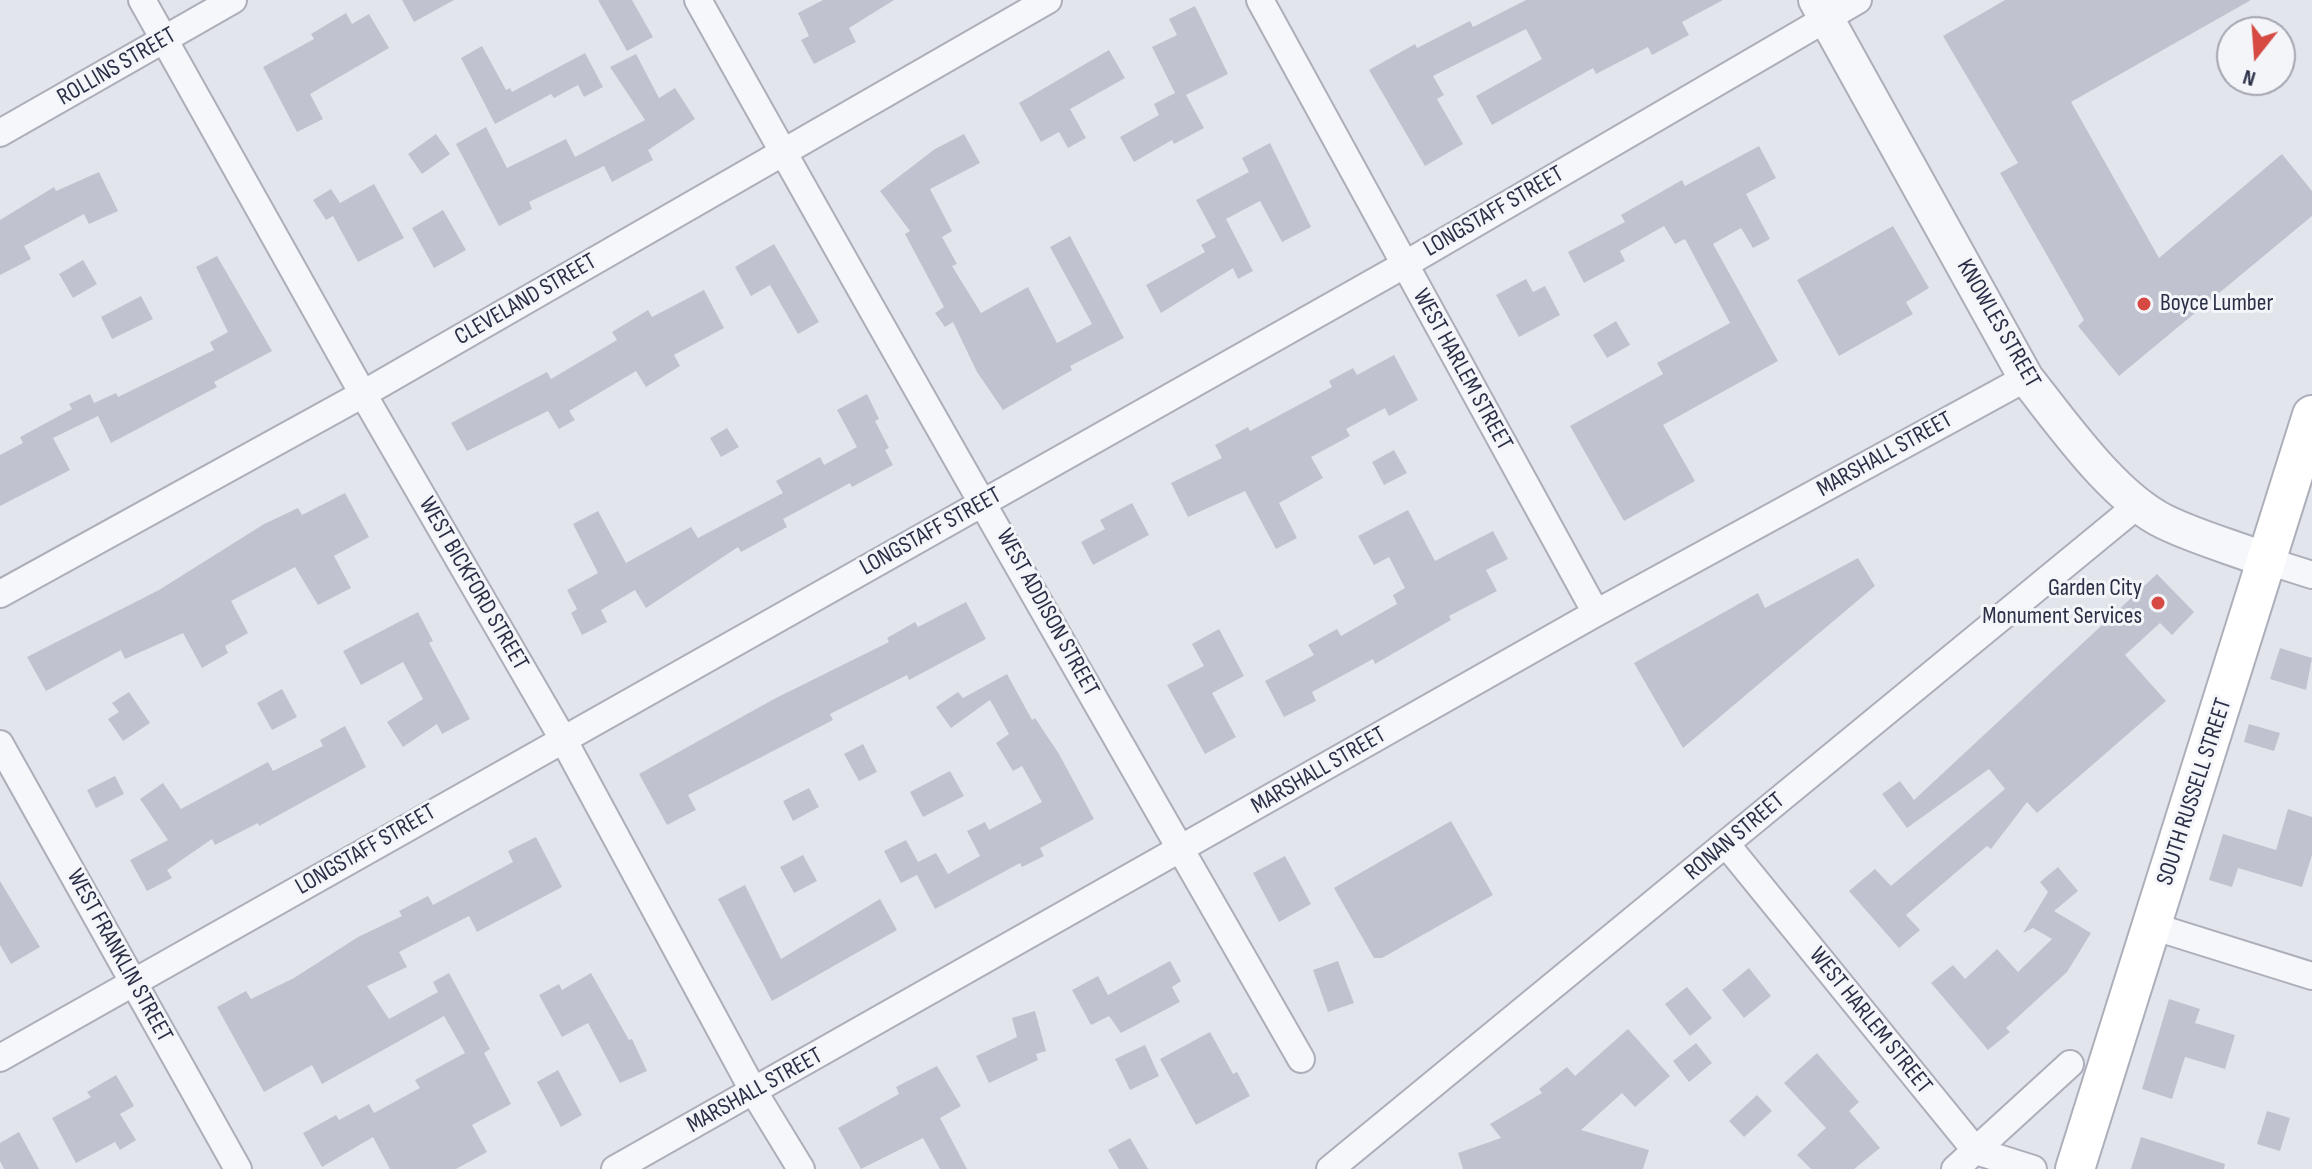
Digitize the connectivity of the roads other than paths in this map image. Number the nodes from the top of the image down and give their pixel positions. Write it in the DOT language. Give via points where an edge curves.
graph roads {
  1 [pos="142,0"];
  2 [pos="233,0"];
  3 [pos="698,0"];
  4 [pos="1048,0"];
  5 [pos="1260,0"];
  6 [pos="1858,0"];
  7 [pos="1821,8"];
  8 [pos="165,39"];
  9 [pos="0,133"];
  10 [pos="783,152"];
  11 [pos="1404,265"];
  12 [pos="2026,378"];
  13 [pos="363,394"];
  14 [pos="2312,415"];
  15 [pos="985,502"];
  16 [pos="2139,504"];
  17 [pos="2268,561"];
  18 [pos="2312,575"];
  19 [pos="0,594"];
  20 [pos="1596,613"];
  21 [pos="563,739"];
  22 [pos="0,744"];
  23 [pos="1726,844"];
  24 [pos="1183,849"];
  25 [pos="2152,926"];
  26 [pos="2312,976"];
  27 [pos="134,982"];
  28 [pos="0,1058"];
  29 [pos="1301,1059"];
  30 [pos="2070,1064"];
  31 [pos="754,1092"];
  32 [pos="1976,1151"];
  33 [pos="1348,1163"];
  34 [pos="238,1169"];
  35 [pos="615,1169"];
  36 [pos="801,1169"];
  37 [pos="1955,1169"];
  38 [pos="2033,1169"];
  39 [pos="2075,1169"];
  1 -- 8 [label="street, WEST BICKFORD STREET"];
  2 -- 8 [label="street, ROLLINS STREET"];
  3 -- 10 [label="street, WEST ADDISON STREET"];
  4 -- 10 [label="street, CLEVELAND STREET"];
  5 -- 11 [label="street, WEST HARLEM STREET"];
  6 -- 7 [label="street, LONGSTAFF STREET"];
  7 -- 11 [label="street, LONGSTAFF STREET"];
  7 -- 12 [label="street, KNOWLES STREET"];
  8 -- 9 [label="street, ROLLINS STREET"];
  8 -- 13 [label="street, WEST BICKFORD STREET"];
  10 -- 13 [label="street, CLEVELAND STREET"];
  10 -- 15 [label="street, WEST ADDISON STREET"];
  11 -- 15 [label="street, LONGSTAFF STREET"];
  11 -- 20 [label="street, WEST HARLEM STREET"];
  12 -- 16 [label="street, KNOWLES STREET"];
  12 -- 20 [label="street, MARSHALL STREET"];
  13 -- 19 [label="street, CLEVELAND STREET"];
  13 -- 21 [label="street, WEST BICKFORD STREET"];
  14 -- 17 [label="main road, SOUTH RUSSELL STREET"];
  15 -- 21 [label="street, LONGSTAFF STREET"];
  15 -- 24 [label="street, WEST ADDISON STREET"];
  16 -- 17 [label="street, KNOWLES STREET" via="2164,521"];
  16 -- 23 [label="street, RONAN STREET"];
  17 -- 18 [label="street"];
  17 -- 25 [label="main road, SOUTH RUSSELL STREET"];
  20 -- 24 [label="street, MARSHALL STREET"];
  21 -- 27 [label="street, LONGSTAFF STREET"];
  21 -- 31 [label="street, WEST BICKFORD STREET"];
  22 -- 27 [label="street, WEST FRANKLIN STREET"];
  23 -- 32 [label="street, WEST HARLEM STREET"];
  23 -- 33 [label="street, RONAN STREET"];
  24 -- 29 [label="street, WEST ADDISON STREET"];
  24 -- 31 [label="street, MARSHALL STREET"];
  25 -- 26 [label="street"];
  25 -- 39 [label="main road, SOUTH RUSSELL STREET"];
  27 -- 28 [label="street, LONGSTAFF STREET"];
  27 -- 34 [label="street, WEST FRANKLIN STREET"];
  30 -- 32 [label="street"];
  31 -- 35 [label="street, MARSHALL STREET"];
  31 -- 36 [label="street, WEST BICKFORD STREET"];
  32 -- 37 [label="street"];
  32 -- 38 [label="street"];
}
